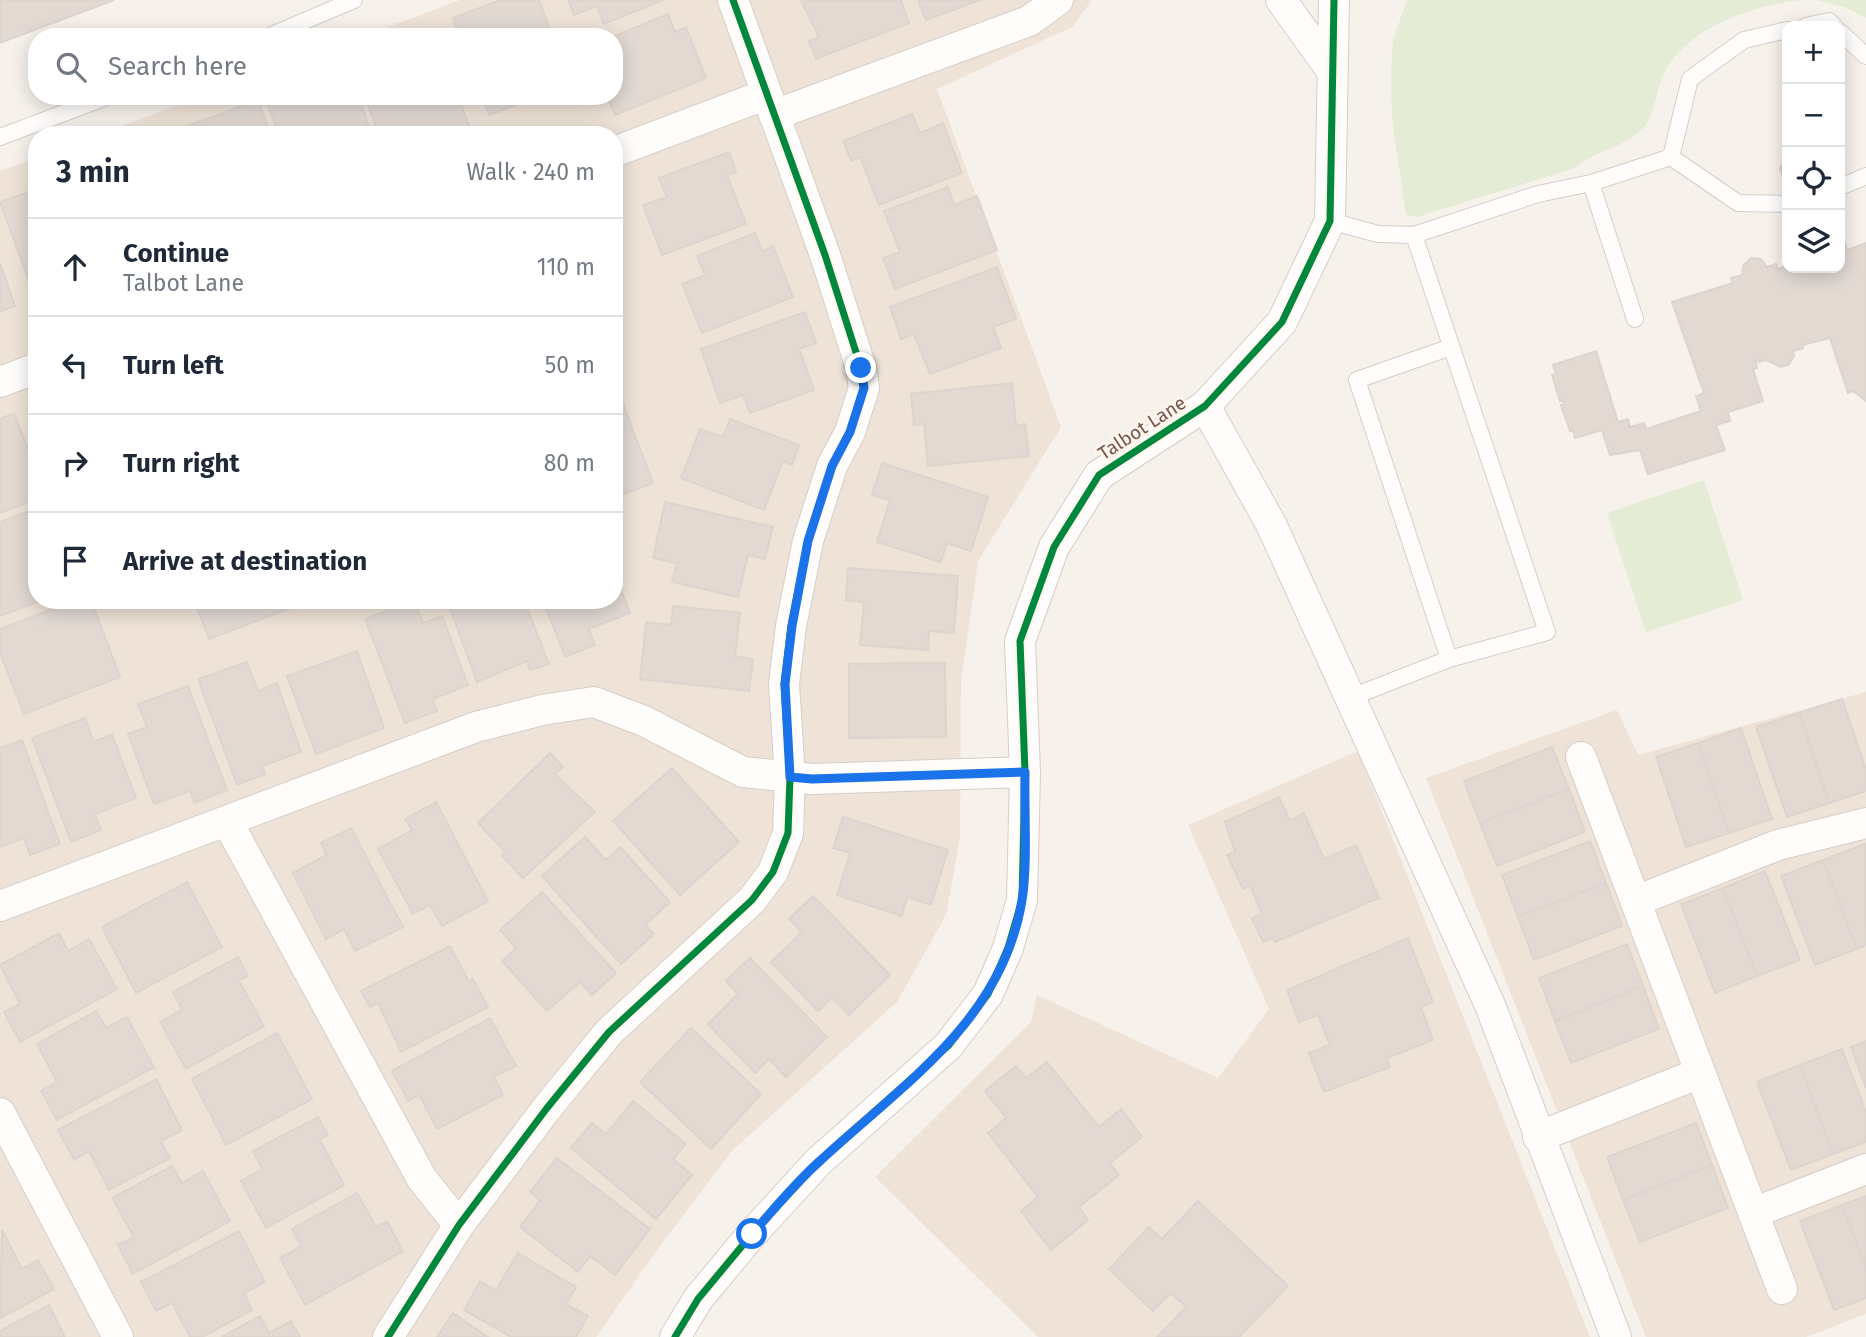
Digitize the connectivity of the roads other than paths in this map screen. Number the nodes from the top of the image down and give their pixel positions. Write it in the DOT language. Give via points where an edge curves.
graph roads {
  1 [pos="354,0"];
  2 [pos="733,0"];
  3 [pos="1058,0"];
  4 [pos="1280,0"];
  5 [pos="1334,0"];
  6 [pos="288,28"];
  7 [pos="1782,31"];
  8 [pos="1845,37"];
  9 [pos="1866,56"];
  10 [pos="1332,71"];
  11 [pos="771,104"];
  12 [pos="85,105"];
  13 [pos="28,126"];
  14 [pos="29,126"];
  15 [pos="0,137"];
  16 [pos="623,149"];
  17 [pos="1671,157"];
  18 [pos="1866,176"];
  19 [pos="1591,183"];
  20 [pos="1845,185"];
  21 [pos="1782,204"];
  22 [pos="1330,221"];
  23 [pos="1415,235"];
  24 [pos="1635,319"];
  25 [pos="1451,347"];
  26 [pos="28,371"];
  27 [pos="0,382"];
  28 [pos="1205,406"];
  29 [pos="1449,659"];
  30 [pos="1349,698"];
  31 [pos="1581,757"];
  32 [pos="1025,772"];
  33 [pos="790,777"];
  34 [pos="227,821"];
  35 [pos="1866,823"];
  36 [pos="1636,901"];
  37 [pos="0,906"];
  38 [pos="1700,1073"];
  39 [pos="0,1113"];
  40 [pos="1538,1137"];
  41 [pos="1866,1169"];
  42 [pos="1753,1213"];
  43 [pos="459,1225"];
  44 [pos="1782,1289"];
  45 [pos="118,1337"];
  46 [pos="388,1337"];
  47 [pos="675,1337"];
  48 [pos="1616,1337"];
  1 -- 6 [label="lane"];
  2 -- 11 [label="street"];
  3 -- 11 [label="street" via="1029,21"];
  4 -- 10 [label="street"];
  5 -- 10 [label="street"];
  7 -- 17 [label="lane" via="1744,40 1690,79"];
  8 -- 9 [label="lane"];
  10 -- 22 [label="street"];
  11 -- 16 [label="street"];
  11 -- 33 [label="street" via="825,255 864,388 808,541 785,684"];
  12 -- 14 [label="lane"];
  13 -- 15 [label="lane"];
  17 -- 19 [label="lane"];
  17 -- 21 [label="lane" via="1738,204"];
  18 -- 20 [label="lane"];
  19 -- 23 [label="lane" via="1538,194"];
  19 -- 24 [label="lane"];
  22 -- 23 [label="lane" via="1378,234"];
  22 -- 28 [label="street, Talbot Lane" via="1282,322"];
  23 -- 25 [label="lane"];
  25 -- 29 [label="lane" via="1357,380"];
  25 -- 29 [label="lane" via="1547,632"];
  26 -- 27 [label="street"];
  28 -- 30 [label="street" via="1272,523"];
  28 -- 32 [label="street, Talbot Lane" via="1099,475 1054,547 1020,640"];
  29 -- 30 [label="lane"];
  30 -- 40 [label="street" via="1490,1005"];
  31 -- 36 [label="street"];
  32 -- 33 [label="street"];
  32 -- 47 [label="street, Talbot Lane" via="1022,900 988,994 948,1046 818,1162 760,1225 698,1299"];
  33 -- 34 [label="street" via="743,772 644,720 594,702 476,727"];
  33 -- 43 [label="street" via="788,833 760,891 609,1032"];
  34 -- 37 [label="street"];
  34 -- 43 [label="street" via="422,1179"];
  35 -- 36 [label="street" via="1778,845"];
  36 -- 38 [label="street"];
  38 -- 40 [label="street"];
  38 -- 42 [label="street"];
  39 -- 45 [label="street"];
  40 -- 48 [label="street"];
  41 -- 42 [label="street"];
  42 -- 44 [label="street"];
  43 -- 46 [label="street"];
}
